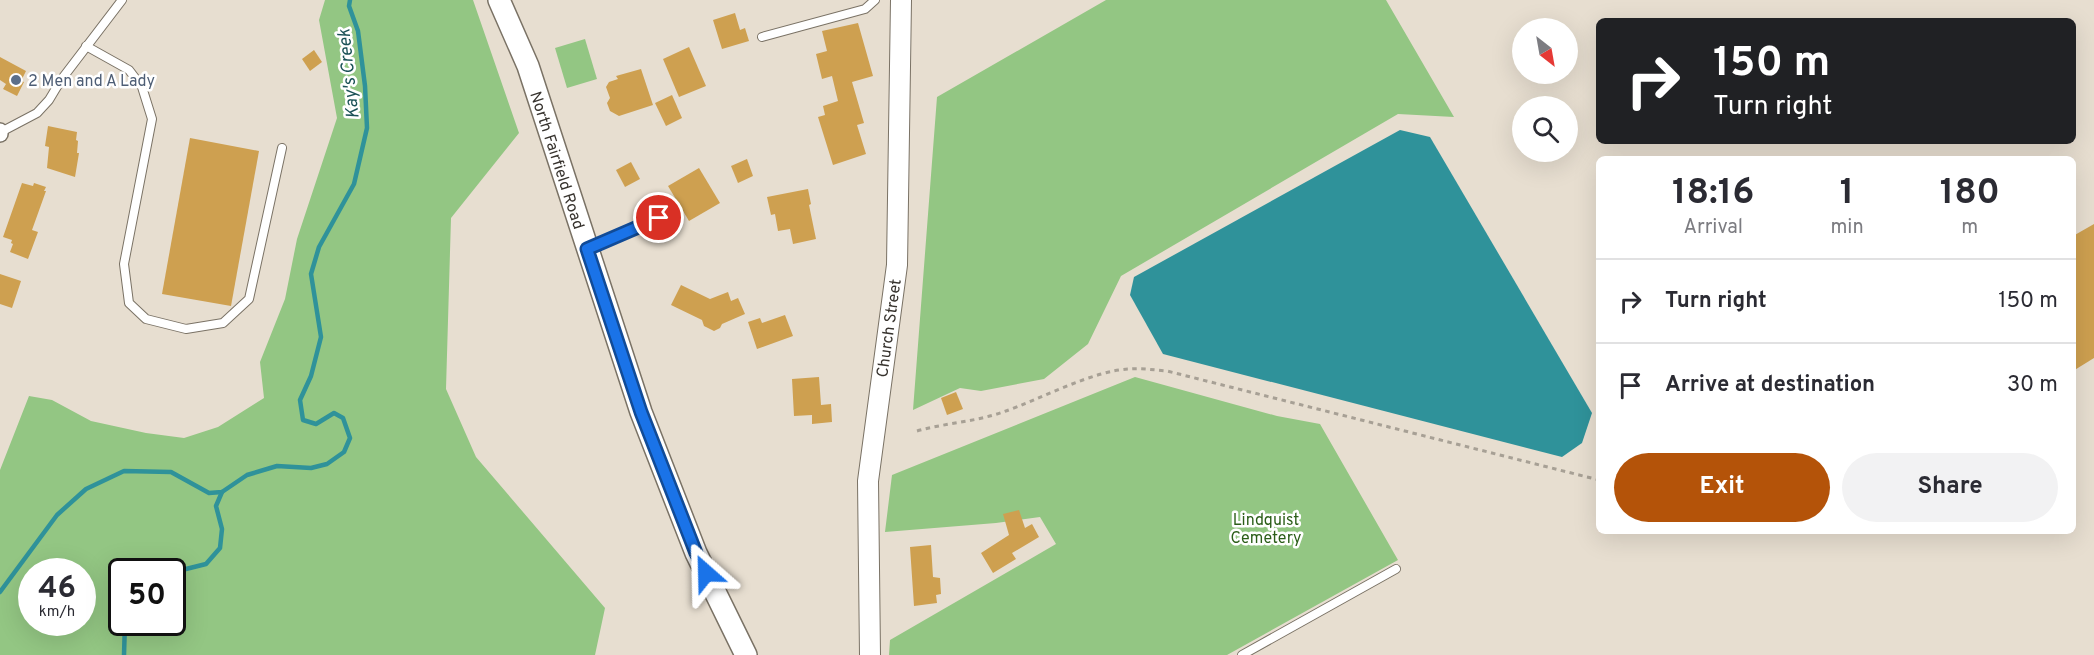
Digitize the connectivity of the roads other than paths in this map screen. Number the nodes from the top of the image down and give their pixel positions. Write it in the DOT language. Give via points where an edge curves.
graph roads {
  1 [pos="122,0"];
  2 [pos="499,0"];
  3 [pos="875,0"];
  4 [pos="901,0"];
  5 [pos="762,37"];
  6 [pos="86,46"];
  7 [pos="0,132"];
  8 [pos="282,148"];
  9 [pos="659,218"];
  10 [pos="587,249"];
  11 [pos="1396,569"];
  12 [pos="746,655"];
  13 [pos="870,655"];
  14 [pos="1242,655"];
  1 -- 6 [label="lane"];
  2 -- 10 [label="main road, North Fairfield Road" via="528,66"];
  3 -- 5 [label="lane" via="865,9"];
  4 -- 13 [label="street, Church Street" via="897,265 868,481"];
  6 -- 7 [label="lane" via="37,113"];
  6 -- 8 [label="lane" via="129,70 142,87 152,119 124,264 129,303 146,319 186,329 223,323 249,299"];
  9 -- 10 [label="lane"];
  10 -- 12 [label="main road, North Fairfield Road" via="670,488 696,553"];
  11 -- 14 [label="lane"];
}
